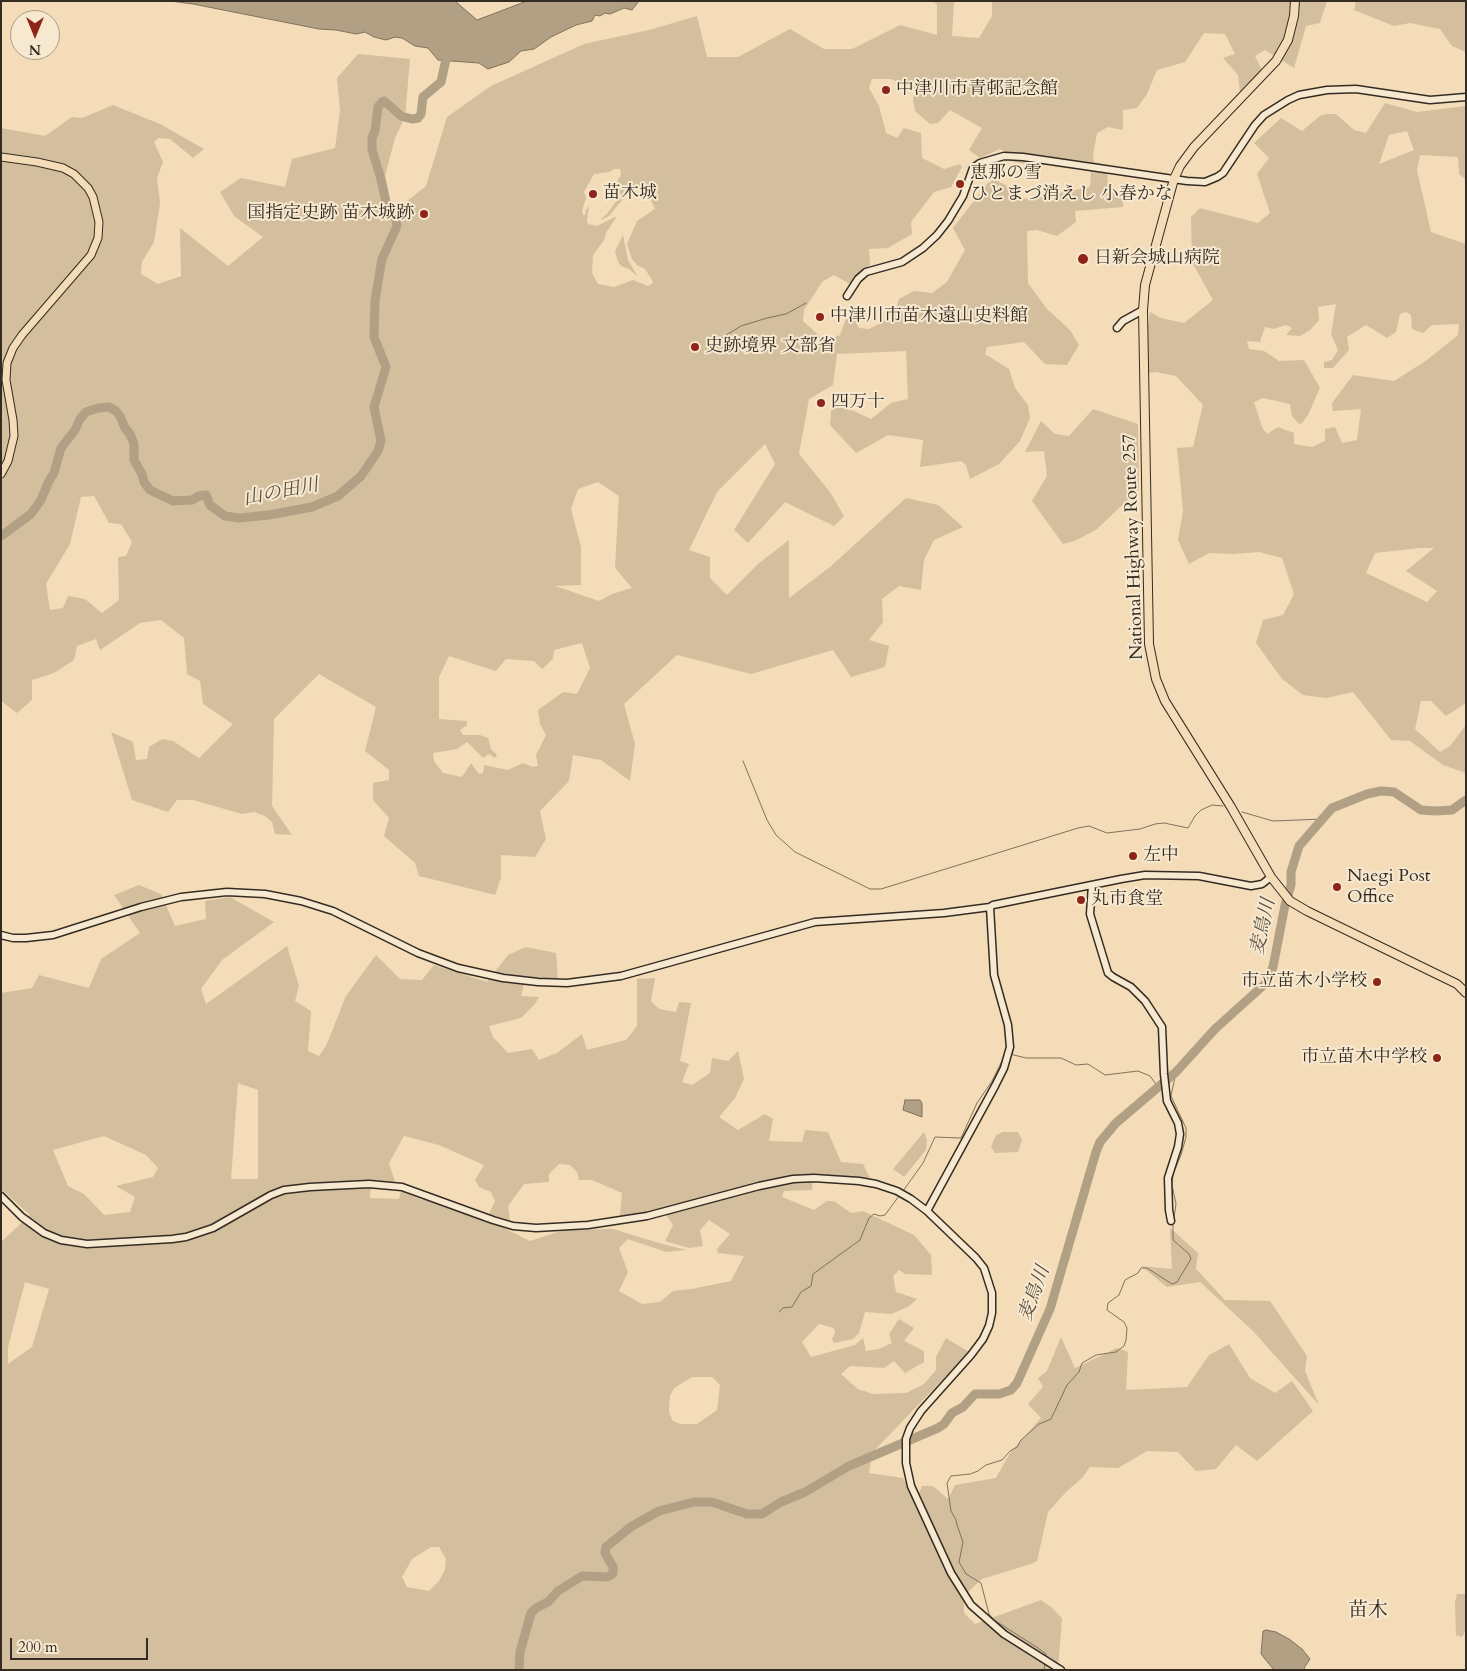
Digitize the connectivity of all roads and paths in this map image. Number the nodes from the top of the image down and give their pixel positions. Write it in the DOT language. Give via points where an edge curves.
graph roads {
  1 [pos="1295,1"];
  2 [pos="1466,97"];
  3 [pos="1,157"];
  4 [pos="1174,179"];
  5 [pos="848,296"];
  6 [pos="1143,310"];
  7 [pos="1117,328"];
  8 [pos="1,474"];
  9 [pos="1271,877"];
  10 [pos="1092,886"];
  11 [pos="990,907"];
  12 [pos="1,935"];
  13 [pos="1466,993"];
  14 [pos="1,1196"];
  15 [pos="927,1211"];
  16 [pos="1171,1221"];
  17 [pos="1061,1670"];
  1 -- 4 [label="highway, National Highway Route 257" via="1288,40 1281,54 1268,72 1189,154"];
  2 -- 4 [label="street" via="1422,100 1356,89 1327,90 1299,96 1264,115 1217,178 1197,182"];
  3 -- 8 [label="main road" via="64,168 74,174 93,196 99,222 98,238 91,255 22,334 7,363 6,380 14,436"];
  4 -- 5 [label="street" via="1024,157 1004,156 980,163 973,168 963,196 937,235 902,262 866,272"];
  4 -- 6 [label="highway, National Highway Route 257" via="1145,285"];
  6 -- 7 [label="street"];
  6 -- 9 [label="highway, National Highway Route 257" via="1148,628 1153,669 1165,701"];
  9 -- 10 [label="street" via="1262,884 1251,886 1199,876 1169,875 1129,878"];
  9 -- 13 [label="highway, National Highway Route 257" via="1290,901 1457,984"];
  10 -- 11 [label="street"];
  10 -- 16 [label="street" via="1090,914 1108,972 1145,1001 1162,1027 1166,1095 1180,1134 1168,1178"];
  11 -- 12 [label="street" via="815,922 621,976 567,983 503,978 458,968 418,953 333,911 265,894 227,892 181,897 53,935 13,938"];
  11 -- 15 [label="street" via="993,966 1008,1025 1009,1052 995,1086"];
  14 -- 15 [label="street" via="22,1217 44,1232 61,1240 87,1244 186,1237 213,1228 255,1202 284,1190 369,1184 402,1188 513,1226 536,1228 588,1225 647,1216 775,1182 808,1178 876,1184 904,1194"];
  15 -- 17 [label="street" via="984,1268 993,1305 983,1339 910,1428 906,1439 906,1463 911,1486 951,1573 971,1605 1004,1634"];
}
